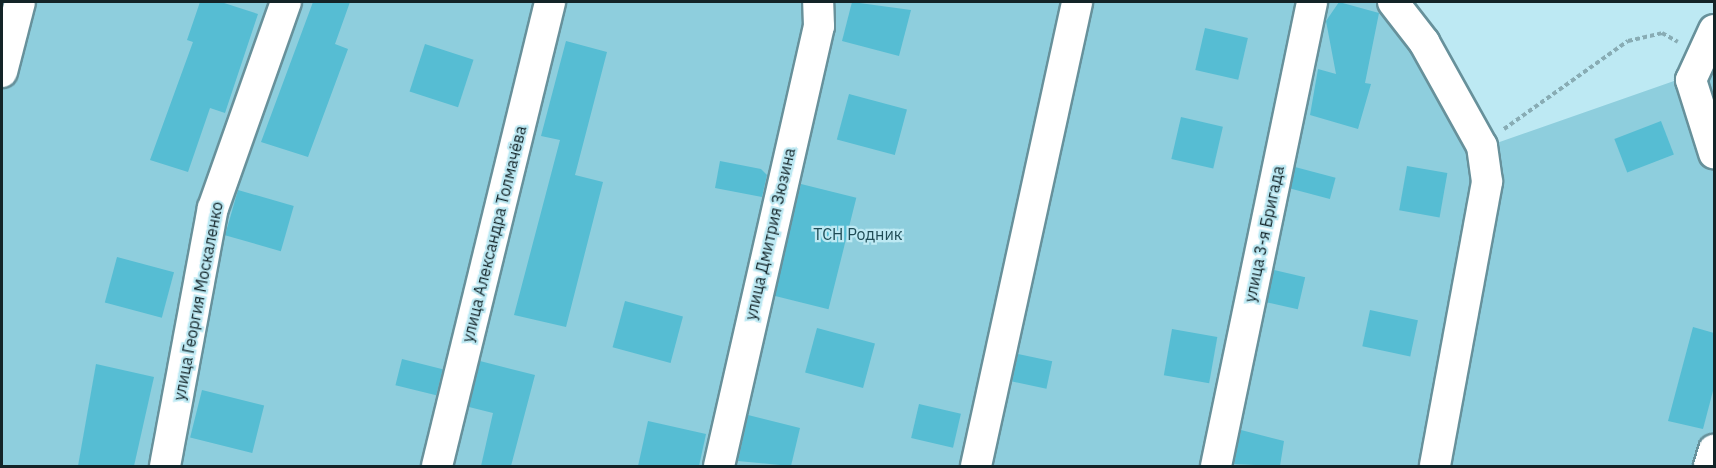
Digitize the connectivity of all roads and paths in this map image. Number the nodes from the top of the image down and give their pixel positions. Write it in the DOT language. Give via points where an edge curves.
graph roads {
  1 [pos="20,2"];
  2 [pos="286,2"];
  3 [pos="550,2"];
  4 [pos="818,2"];
  5 [pos="1077,2"];
  6 [pos="1312,2"];
  7 [pos="1393,2"];
  8 [pos="1709,42"];
  9 [pos="2,72"];
  10 [pos="1482,146"];
  11 [pos="1714,153"];
  12 [pos="1714,450"];
  13 [pos="165,466"];
  14 [pos="437,466"];
  15 [pos="719,466"];
  16 [pos="976,466"];
  17 [pos="1216,466"];
  18 [pos="1435,466"];
  19 [pos="1709,466"];
  1 -- 9 [label="lane"];
  2 -- 13 [label="lane, улица Георгия Москаленко" via="213,208"];
  3 -- 14 [label="lane, улица Александра Толмачёва"];
  4 -- 15 [label="lane, улица Дмитрия Зюзина" via="819,26"];
  5 -- 16 [label="lane"];
  6 -- 17 [label="lane, улица 3-я Бригада"];
  7 -- 10 [label="lane" via="1424,42"];
  8 -- 10 [label="path" via="1662,33 1628,41 1558,86"];
  8 -- 11 [label="lane" via="1691,80"];
  10 -- 18 [label="lane" via="1487,182"];
  12 -- 19 [label="lane"];
}
